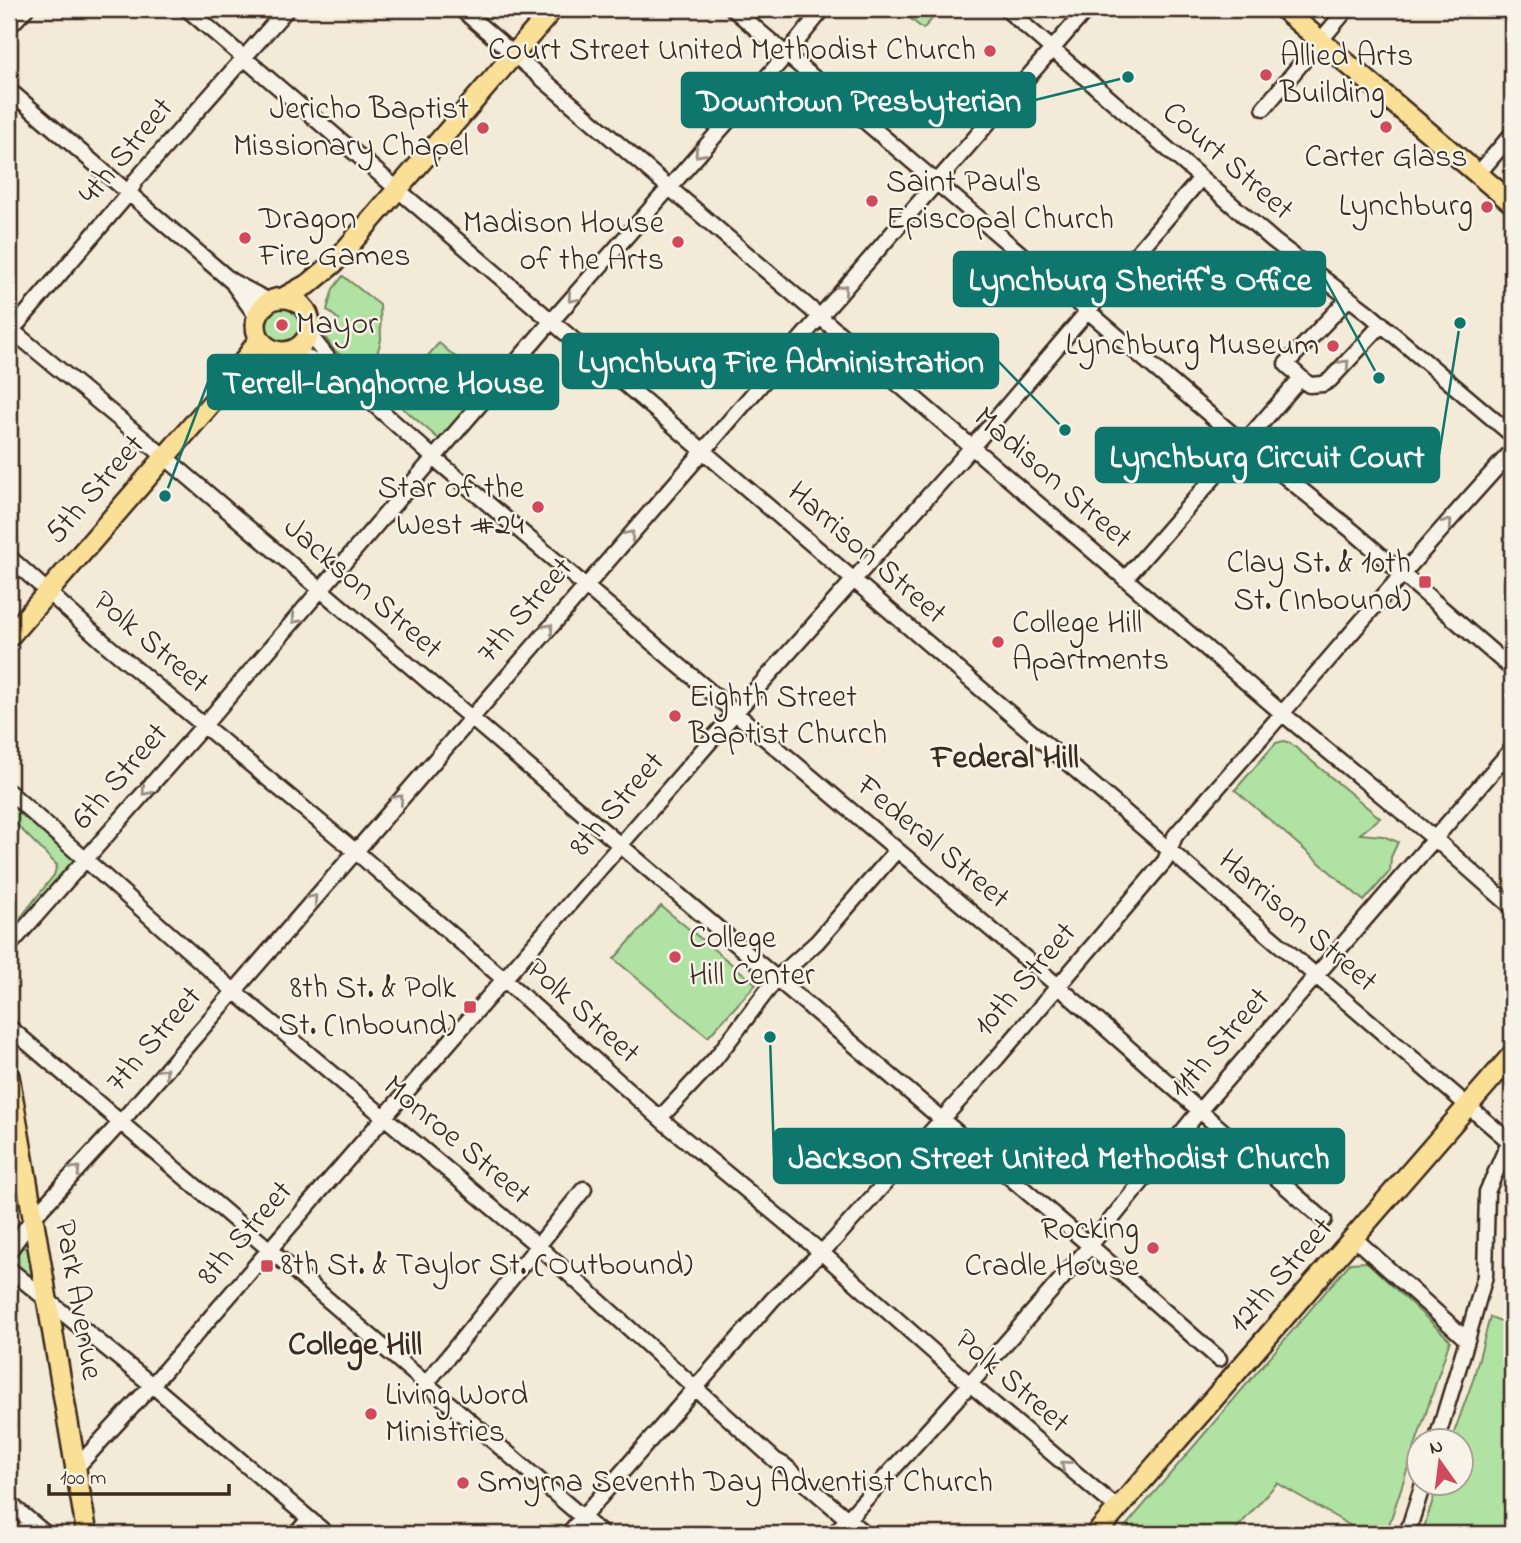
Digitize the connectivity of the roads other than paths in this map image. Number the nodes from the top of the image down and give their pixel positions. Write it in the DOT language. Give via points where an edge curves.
graph roads {
  1 [pos="26,9"];
  2 [pos="187,9"];
  3 [pos="288,9"];
  4 [pos="461,9"];
  5 [pos="553,9"];
  6 [pos="733,9"];
  7 [pos="823,9"];
  8 [pos="1006,9"];
  9 [pos="1087,9"];
  10 [pos="1283,9"];
  11 [pos="1347,9"];
  12 [pos="9,27"];
  13 [pos="1321,41"];
  14 [pos="1052,48"];
  15 [pos="786,53"];
  16 [pos="514,54"];
  17 [pos="244,58"];
  18 [pos="9,90"];
  19 [pos="1264,108"];
  20 [pos="1512,134"];
  21 [pos="1478,174"];
  22 [pos="1201,178"];
  23 [pos="936,181"];
  24 [pos="668,187"];
  25 [pos="397,190"];
  26 [pos="129,193"];
  27 [pos="1512,203"];
  28 [pos="334,263"];
  29 [pos="1349,298"];
  30 [pos="270,305"];
  31 [pos="1087,311"];
  32 [pos="820,316"];
  33 [pos="551,322"];
  34 [pos="1382,324"];
  35 [pos="309,327"];
  36 [pos="9,329"];
  37 [pos="276,347"];
  38 [pos="342,376"];
  39 [pos="1301,378"];
  40 [pos="1512,435"];
  41 [pos="1244,444"];
  42 [pos="972,447"];
  43 [pos="703,451"];
  44 [pos="1512,451"];
  45 [pos="165,457"];
  46 [pos="434,458"];
  47 [pos="9,557"];
  48 [pos="1402,574"];
  49 [pos="853,579"];
  50 [pos="1125,579"];
  51 [pos="585,586"];
  52 [pos="321,590"];
  53 [pos="47,592"];
  54 [pos="9,637"];
  55 [pos="1512,669"];
  56 [pos="734,713"];
  57 [pos="1283,714"];
  58 [pos="470,718"];
  59 [pos="204,725"];
  60 [pos="1512,749"];
  61 [pos="9,792"];
  62 [pos="1435,839"];
  63 [pos="620,845"];
  64 [pos="1169,849"];
  65 [pos="897,850"];
  66 [pos="355,851"];
  67 [pos="86,860"];
  68 [pos="1512,906"];
  69 [pos="9,946"];
  70 [pos="1317,975"];
  71 [pos="504,979"];
  72 [pos="776,979"];
  73 [pos="1058,986"];
  74 [pos="234,991"];
  75 [pos="9,1027"];
  76 [pos="1512,1055"];
  77 [pos="9,1076"];
  78 [pos="1469,1105"];
  79 [pos="1200,1110"];
  80 [pos="384,1116"];
  81 [pos="660,1118"];
  82 [pos="941,1120"];
  83 [pos="120,1123"];
  84 [pos="1511,1138"];
  85 [pos="584,1189"];
  86 [pos="33,1218"];
  87 [pos="1324,1220"];
  88 [pos="1354,1238"];
  89 [pos="1090,1245"];
  90 [pos="538,1246"];
  91 [pos="9,1251"];
  92 [pos="269,1251"];
  93 [pos="821,1252"];
  94 [pos="9,1269"];
  95 [pos="46,1299"];
  96 [pos="1468,1340"];
  97 [pos="1219,1359"];
  98 [pos="970,1384"];
  99 [pos="152,1385"];
  100 [pos="425,1385"];
  101 [pos="695,1387"];
  102 [pos="1440,1428"];
  103 [pos="76,1468"];
  104 [pos="1418,1498"];
  105 [pos="9,1503"];
  106 [pos="1118,1509"];
  107 [pos="583,1518"];
  108 [pos="309,1519"];
  109 [pos="847,1519"];
  110 [pos="30,1522"];
  111 [pos="20,1534"];
  112 [pos="46,1534"];
  113 [pos="87,1534"];
  114 [pos="296,1534"];
  115 [pos="327,1534"];
  116 [pos="568,1534"];
  117 [pos="602,1534"];
  118 [pos="834,1534"];
  119 [pos="865,1534"];
  120 [pos="1096,1534"];
  121 [pos="1407,1534"];
  1 -- 12 [label="street"];
  2 -- 17 [label="street, Harrison Street"];
  3 -- 17 [label="street, 4th Street"];
  4 -- 16 [label="street, Madison Street"];
  5 -- 16 [label="main road"];
  6 -- 15 [label="street"];
  7 -- 15 [label="street, 6th Street"];
  8 -- 14 [label="street, Court Street"];
  9 -- 14 [label="street, 7th Street"];
  10 -- 13 [label="main road"];
  11 -- 13 [label="street"];
  13 -- 19 [label="street"];
  13 -- 21 [label="main road"];
  14 -- 22 [label="street, Court Street"];
  14 -- 23 [label="street, 7th Street"];
  15 -- 23 [label="street"];
  15 -- 24 [label="street, 6th Street, one-way"];
  16 -- 24 [label="street, Madison Street"];
  16 -- 25 [label="main road"];
  17 -- 25 [label="street, Harrison Street"];
  17 -- 26 [label="street, 4th Street"];
  18 -- 26 [label="street"];
  20 -- 21 [label="street"];
  21 -- 27 [label="main road"];
  22 -- 29 [label="street, Court Street"];
  22 -- 31 [label="street, 8th Street"];
  23 -- 31 [label="street"];
  32 -- 23 [label="street, 7th Street, one-way"];
  24 -- 32 [label="street, Madison Street"];
  24 -- 33 [label="street, 6th Street, one-way"];
  25 -- 28 [label="main road"];
  25 -- 33 [label="street, Harrison Street"];
  26 -- 30 [label="street" via="231,281"];
  26 -- 36 [label="street, 4th Street"];
  28 -- 30 [label="main road" via="310,283"];
  28 -- 35 [label="main road" via="319,290"];
  29 -- 34 [label="street, Court Street"];
  29 -- 39 [label="street" via="1286,364"];
  30 -- 35 [label="main road" via="297,302 307,313"];
  30 -- 37 [label="main road" via="256,328"];
  31 -- 41 [label="street"];
  31 -- 42 [label="street, 8th Street"];
  32 -- 42 [label="street, Madison Street"];
  32 -- 43 [label="street, 7th Street"];
  33 -- 43 [label="street, Harrison Street"];
  33 -- 46 [label="street, 6th Street"];
  39 -- 34 [label="street, one-way" via="1309,385 1330,380"];
  34 -- 40 [label="street, Court Street"];
  35 -- 37 [label="main road" via="300,346"];
  35 -- 38 [label="street, Federal Street"];
  36 -- 45 [label="street, Jackson Street"];
  37 -- 38 [label="street, Federal Street"];
  37 -- 45 [label="main road, 5th Street" via="229,383"];
  38 -- 46 [label="street, Federal Street"];
  39 -- 41 [label="street"];
  41 -- 48 [label="street"];
  41 -- 50 [label="street"];
  42 -- 49 [label="street, 8th Street"];
  42 -- 50 [label="street, Madison Street"];
  43 -- 49 [label="street, Harrison Street"];
  51 -- 43 [label="street, 7th Street, one-way"];
  48 -- 44 [label="street, 10th Street, one-way"];
  45 -- 52 [label="street, Jackson Street"];
  45 -- 53 [label="main road, 5th Street"];
  46 -- 51 [label="street, Federal Street"];
  46 -- 52 [label="street, 6th Street"];
  47 -- 53 [label="street, Polk Street"];
  48 -- 55 [label="street"];
  48 -- 57 [label="street, 10th Street"];
  49 -- 56 [label="street, 8th Street"];
  49 -- 64 [label="street, Harrison Street"];
  50 -- 57 [label="street, Madison Street"];
  51 -- 56 [label="street, Federal Street"];
  58 -- 51 [label="street, 7th Street, one-way"];
  52 -- 58 [label="street, Jackson Street"];
  52 -- 59 [label="street, 6th Street, one-way"];
  53 -- 54 [label="main road, 5th Street"];
  53 -- 59 [label="street, Polk Street"];
  56 -- 63 [label="street, 8th Street"];
  56 -- 65 [label="street, Federal Street"];
  57 -- 62 [label="street, Madison Street"];
  57 -- 64 [label="street, 10th Street" via="1180,830"];
  58 -- 63 [label="street, Jackson Street"];
  66 -- 58 [label="street, 7th Street, one-way"];
  59 -- 66 [label="street, Polk Street"];
  59 -- 67 [label="street, 6th Street, one-way"];
  60 -- 62 [label="street, 11th Street"];
  61 -- 67 [label="street, Monroe Street"];
  62 -- 68 [label="street, Madison Street"];
  62 -- 70 [label="street, 11th Street"];
  63 -- 71 [label="street, 8th Street"];
  63 -- 72 [label="street, Jackson Street"];
  64 -- 70 [label="street, Harrison Street"];
  64 -- 73 [label="street, 10th Street" via="1165,862"];
  65 -- 72 [label="street" via="817,942"];
  65 -- 73 [label="street, Federal Street"];
  66 -- 71 [label="street, Polk Street"];
  74 -- 66 [label="street, 7th Street, one-way"];
  67 -- 69 [label="street, 6th Street"];
  67 -- 74 [label="street, Monroe Street"];
  70 -- 78 [label="street, Harrison Street"];
  70 -- 79 [label="street, 11th Street"];
  71 -- 80 [label="street, 8th Street"];
  71 -- 81 [label="street, Polk Street"];
  72 -- 81 [label="street" via="715,1059"];
  72 -- 82 [label="street, Jackson Street"];
  73 -- 79 [label="street, Federal Street"];
  73 -- 82 [label="street, 10th Street"];
  74 -- 80 [label="street, Monroe Street"];
  83 -- 74 [label="street, 7th Street, one-way"];
  75 -- 83 [label="street"];
  76 -- 78 [label="main road, 12th Street"];
  77 -- 86 [label="main road, Park Avenue"];
  78 -- 84 [label="street, Harrison Street"];
  78 -- 88 [label="main road, 12th Street"];
  79 -- 87 [label="street, Federal Street"];
  79 -- 89 [label="street, 11th Street"];
  80 -- 90 [label="street, Monroe Street"];
  80 -- 92 [label="street, 8th Street"];
  81 -- 93 [label="street, Polk Street"];
  82 -- 89 [label="street, Jackson Street"];
  82 -- 93 [label="street, 10th Street"];
  86 -- 83 [label="street, 7th Street, one-way"];
  83 -- 92 [label="street"];
  84 -- 96 [label="street" via="1487,1192 1485,1276"];
  85 -- 90 [label="street"];
  86 -- 91 [label="street, 7th Street"];
  86 -- 95 [label="main road, Park Avenue"];
  88 -- 96 [label="street"];
  88 -- 106 [label="main road, 12th Street"];
  89 -- 97 [label="street, Jackson Street"];
  89 -- 98 [label="street, 11th Street"];
  90 -- 100 [label="street"];
  90 -- 101 [label="street, Monroe Street"];
  92 -- 99 [label="street, 8th Street"];
  92 -- 100 [label="street"];
  93 -- 98 [label="street, Polk Street"];
  93 -- 101 [label="street, 10th Street" via="773,1298"];
  94 -- 95 [label="street"];
  95 -- 99 [label="street"];
  95 -- 103 [label="main road, Park Avenue"];
  96 -- 102 [label="street"];
  106 -- 98 [label="street, Polk Street, one-way"];
  98 -- 109 [label="street, 11th Street"];
  99 -- 103 [label="street, 8th Street"];
  99 -- 108 [label="street"];
  100 -- 107 [label="street"];
  101 -- 107 [label="street, 10th Street"];
  101 -- 109 [label="street, Monroe Street"];
  103 -- 113 [label="main road, Park Avenue"];
  104 -- 121 [label="street"];
  105 -- 110 [label="street"];
  106 -- 120 [label="main road, 12th Street"];
  107 -- 116 [label="street, 10th Street"];
  107 -- 117 [label="street"];
  108 -- 114 [label="street"];
  108 -- 115 [label="street"];
  109 -- 118 [label="street, 11th Street"];
  109 -- 119 [label="street, Monroe Street"];
  110 -- 111 [label="street"];
  110 -- 112 [label="street"];
}
